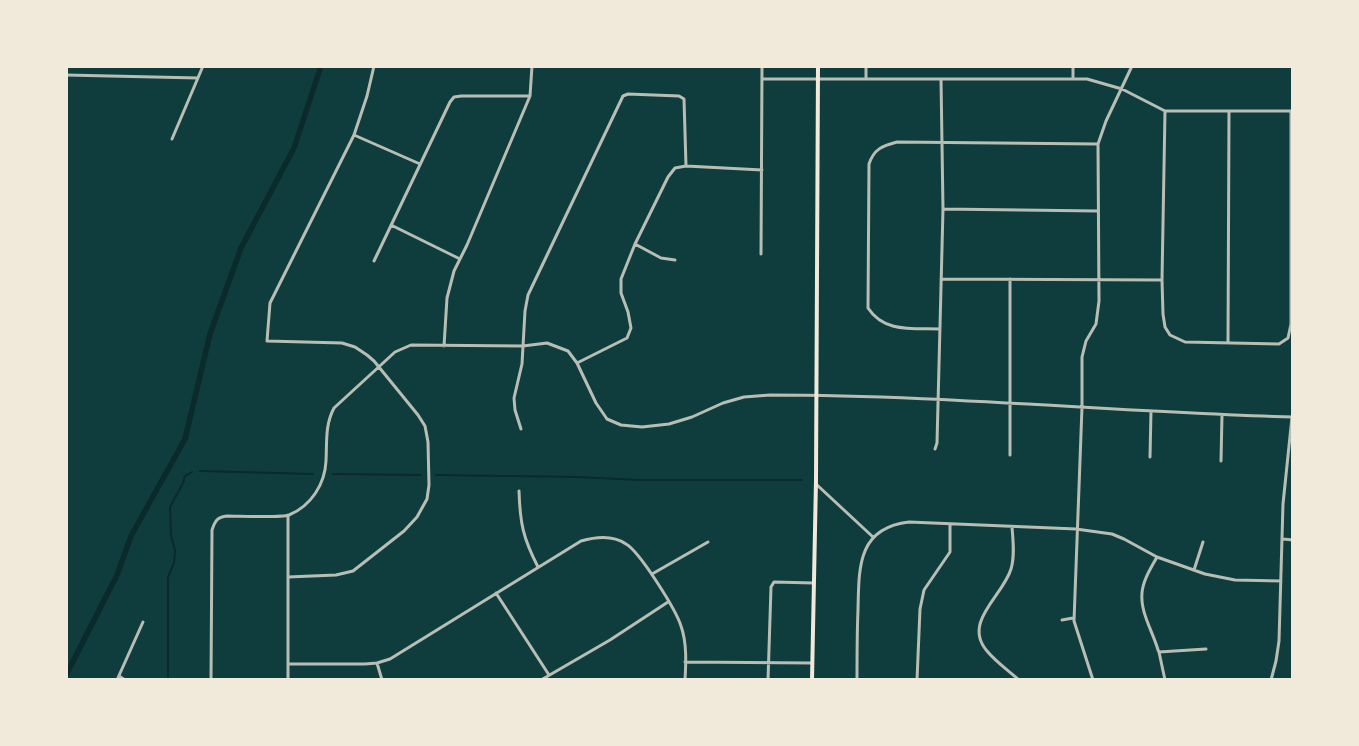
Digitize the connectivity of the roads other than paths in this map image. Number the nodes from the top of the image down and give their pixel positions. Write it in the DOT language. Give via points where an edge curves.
graph roads {
  1 [pos="202,66"];
  2 [pos="374,66"];
  3 [pos="532,66"];
  4 [pos="762,66"];
  5 [pos="818,66"];
  6 [pos="866,66"];
  7 [pos="1073,66"];
  8 [pos="1132,66"];
  9 [pos="66,75"];
  10 [pos="198,78"];
  11 [pos="818,78"];
  12 [pos="866,78"];
  13 [pos="762,79"];
  14 [pos="941,79"];
  15 [pos="1073,79"];
  16 [pos="1122,89"];
  17 [pos="530,96"];
  18 [pos="1229,110"];
  19 [pos="1165,111"];
  20 [pos="1292,111"];
  21 [pos="354,135"];
  22 [pos="172,139"];
  23 [pos="942,142"];
  24 [pos="1098,144"];
  25 [pos="420,164"];
  26 [pos="686,166"];
  27 [pos="762,170"];
  28 [pos="943,209"];
  29 [pos="1098,211"];
  30 [pos="391,225"];
  31 [pos="635,244"];
  32 [pos="761,254"];
  33 [pos="460,259"];
  34 [pos="675,260"];
  35 [pos="374,261"];
  36 [pos="941,279"];
  37 [pos="1010,279"];
  38 [pos="1098,280"];
  39 [pos="1162,280"];
  40 [pos="940,329"];
  41 [pos="1228,342"];
  42 [pos="444,346"];
  43 [pos="523,346"];
  44 [pos="577,363"];
  45 [pos="378,367"];
  46 [pos="817,395"];
  47 [pos="939,399"];
  48 [pos="1010,404"];
  49 [pos="1082,407"];
  50 [pos="1151,411"];
  51 [pos="1222,415"];
  52 [pos="1292,417"];
  53 [pos="521,429"];
  54 [pos="935,449"];
  55 [pos="1010,455"];
  56 [pos="1150,457"];
  57 [pos="1221,461"];
  58 [pos="816,484"];
  59 [pos="519,491"];
  60 [pos="288,515"];
  61 [pos="950,525"];
  62 [pos="1012,527"];
  63 [pos="1076,529"];
  64 [pos="873,537"];
  65 [pos="1283,539"];
  66 [pos="1293,540"];
  67 [pos="708,542"];
  68 [pos="1203,542"];
  69 [pos="1157,557"];
  70 [pos="538,567"];
  71 [pos="1194,570"];
  72 [pos="652,574"];
  73 [pos="288,577"];
  74 [pos="1281,581"];
  75 [pos="814,583"];
  76 [pos="496,593"];
  77 [pos="668,602"];
  78 [pos="1074,618"];
  79 [pos="1062,620"];
  80 [pos="144,622"];
  81 [pos="1206,649"];
  82 [pos="1159,652"];
  83 [pos="685,662"];
  84 [pos="768,662"];
  85 [pos="377,663"];
  86 [pos="812,663"];
  87 [pos="288,664"];
  88 [pos="549,675"];
  89 [pos="118,678"];
  90 [pos="125,680"];
  91 [pos="212,680"];
  92 [pos="288,680"];
  93 [pos="382,680"];
  94 [pos="541,680"];
  95 [pos="685,680"];
  96 [pos="768,680"];
  97 [pos="812,680"];
  98 [pos="857,680"];
  99 [pos="917,680"];
  100 [pos="1019,680"];
  101 [pos="1093,680"];
  102 [pos="1165,680"];
  103 [pos="1270,680"];
  1 -- 10 [label="street"];
  2 -- 21 [label="street"];
  3 -- 17 [label="street"];
  4 -- 13 [label="street"];
  5 -- 11 [label="main road"];
  6 -- 12 [label="street"];
  7 -- 15 [label="street"];
  8 -- 16 [label="street"];
  9 -- 10 [label="street"];
  10 -- 22 [label="street"];
  11 -- 12 [label="street"];
  11 -- 13 [label="street"];
  11 -- 46 [label="main road"];
  12 -- 14 [label="street"];
  13 -- 27 [label="street"];
  14 -- 15 [label="street"];
  14 -- 23 [label="street"];
  15 -- 16 [label="street" via="1087,79"];
  16 -- 19 [label="street"];
  16 -- 24 [label="street"];
  17 -- 25 [label="street" via="454,97"];
  17 -- 33 [label="street"];
  18 -- 19 [label="street"];
  18 -- 20 [label="street"];
  18 -- 41 [label="street"];
  19 -- 39 [label="street"];
  20 -- 41 [label="street" via="1288,338 1279,344"];
  21 -- 25 [label="street"];
  21 -- 45 [label="street" via="270,303 266,342 342,343 355,347"];
  23 -- 24 [label="street"];
  23 -- 28 [label="street"];
  23 -- 40 [label="street" via="897,142 882,146 872,154 868,164 868,308 882,324 897,328"];
  24 -- 29 [label="street"];
  25 -- 30 [label="street"];
  26 -- 27 [label="street"];
  26 -- 31 [label="street" via="675,168 668,178"];
  26 -- 43 [label="street" via="684,99 679,96 623,96 528,295"];
  27 -- 32 [label="street"];
  28 -- 29 [label="street"];
  28 -- 36 [label="street"];
  29 -- 38 [label="street"];
  30 -- 33 [label="street"];
  30 -- 35 [label="street"];
  31 -- 34 [label="street" via="661,258"];
  31 -- 44 [label="street" via="621,279 620,293 631,328 627,338"];
  33 -- 42 [label="street" via="447,298"];
  36 -- 37 [label="street"];
  36 -- 40 [label="street"];
  37 -- 38 [label="street"];
  37 -- 48 [label="street"];
  38 -- 39 [label="street"];
  38 -- 49 [label="street" via="1096,324 1086,341 1082,357"];
  39 -- 41 [label="street" via="1163,314 1170,335 1185,342"];
  40 -- 47 [label="street"];
  42 -- 43 [label="street"];
  42 -- 45 [label="street" via="411,345 395,352"];
  43 -- 44 [label="street" via="547,343 568,351"];
  43 -- 53 [label="street" via="514,398"];
  44 -- 46 [label="street" via="596,404 607,419 621,425 669,424 744,396"];
  45 -- 60 [label="street" via="334,408 328,420 322,482 317,493"];
  45 -- 73 [label="street" via="425,426 428,442 427,499 404,531 353,571 336,576"];
  46 -- 47 [label="street"];
  46 -- 58 [label="main road"];
  47 -- 48 [label="street"];
  47 -- 54 [label="street" via="938,443"];
  48 -- 49 [label="street"];
  48 -- 55 [label="street"];
  49 -- 50 [label="street"];
  49 -- 63 [label="street"];
  50 -- 51 [label="street"];
  50 -- 56 [label="street"];
  51 -- 52 [label="street"];
  51 -- 57 [label="street"];
  52 -- 65 [label="street" via="1284,481"];
  58 -- 64 [label="street"];
  58 -- 75 [label="main road"];
  59 -- 70 [label="street" via="524,539"];
  60 -- 73 [label="street"];
  60 -- 91 [label="street" via="220,517 214,522"];
  61 -- 62 [label="street"];
  61 -- 64 [label="street" via="895,524"];
  61 -- 99 [label="street" via="950,552 924,590 922,599"];
  62 -- 63 [label="street"];
  62 -- 100 [label="street" via="1011,569 982,615 979,630 987,651"];
  63 -- 69 [label="street" via="1112,534"];
  63 -- 78 [label="street"];
  64 -- 98 [label="street" via="859,570"];
  65 -- 66 [label="street"];
  65 -- 74 [label="street"];
  67 -- 72 [label="street"];
  68 -- 71 [label="street"];
  69 -- 71 [label="street"];
  69 -- 82 [label="street" via="1147,576 1142,597"];
  70 -- 72 [label="street" via="581,541 614,538 626,543"];
  70 -- 76 [label="street"];
  71 -- 74 [label="street" via="1235,580"];
  72 -- 77 [label="street"];
  73 -- 87 [label="street"];
  74 -- 103 [label="street" via="1279,641"];
  75 -- 84 [label="street" via="774,582 771,588"];
  75 -- 86 [label="main road"];
  76 -- 85 [label="street" via="390,659"];
  76 -- 88 [label="street"];
  77 -- 83 [label="street" via="681,625"];
  77 -- 88 [label="street"];
  78 -- 79 [label="street"];
  78 -- 101 [label="street"];
  80 -- 89 [label="street"];
  81 -- 82 [label="street"];
  82 -- 102 [label="street"];
  83 -- 84 [label="street"];
  83 -- 95 [label="street"];
  84 -- 86 [label="street"];
  84 -- 96 [label="street"];
  85 -- 87 [label="street"];
  85 -- 93 [label="street"];
  86 -- 97 [label="main road"];
  87 -- 92 [label="street"];
  88 -- 94 [label="street"];
  89 -- 90 [label="street"];
}
